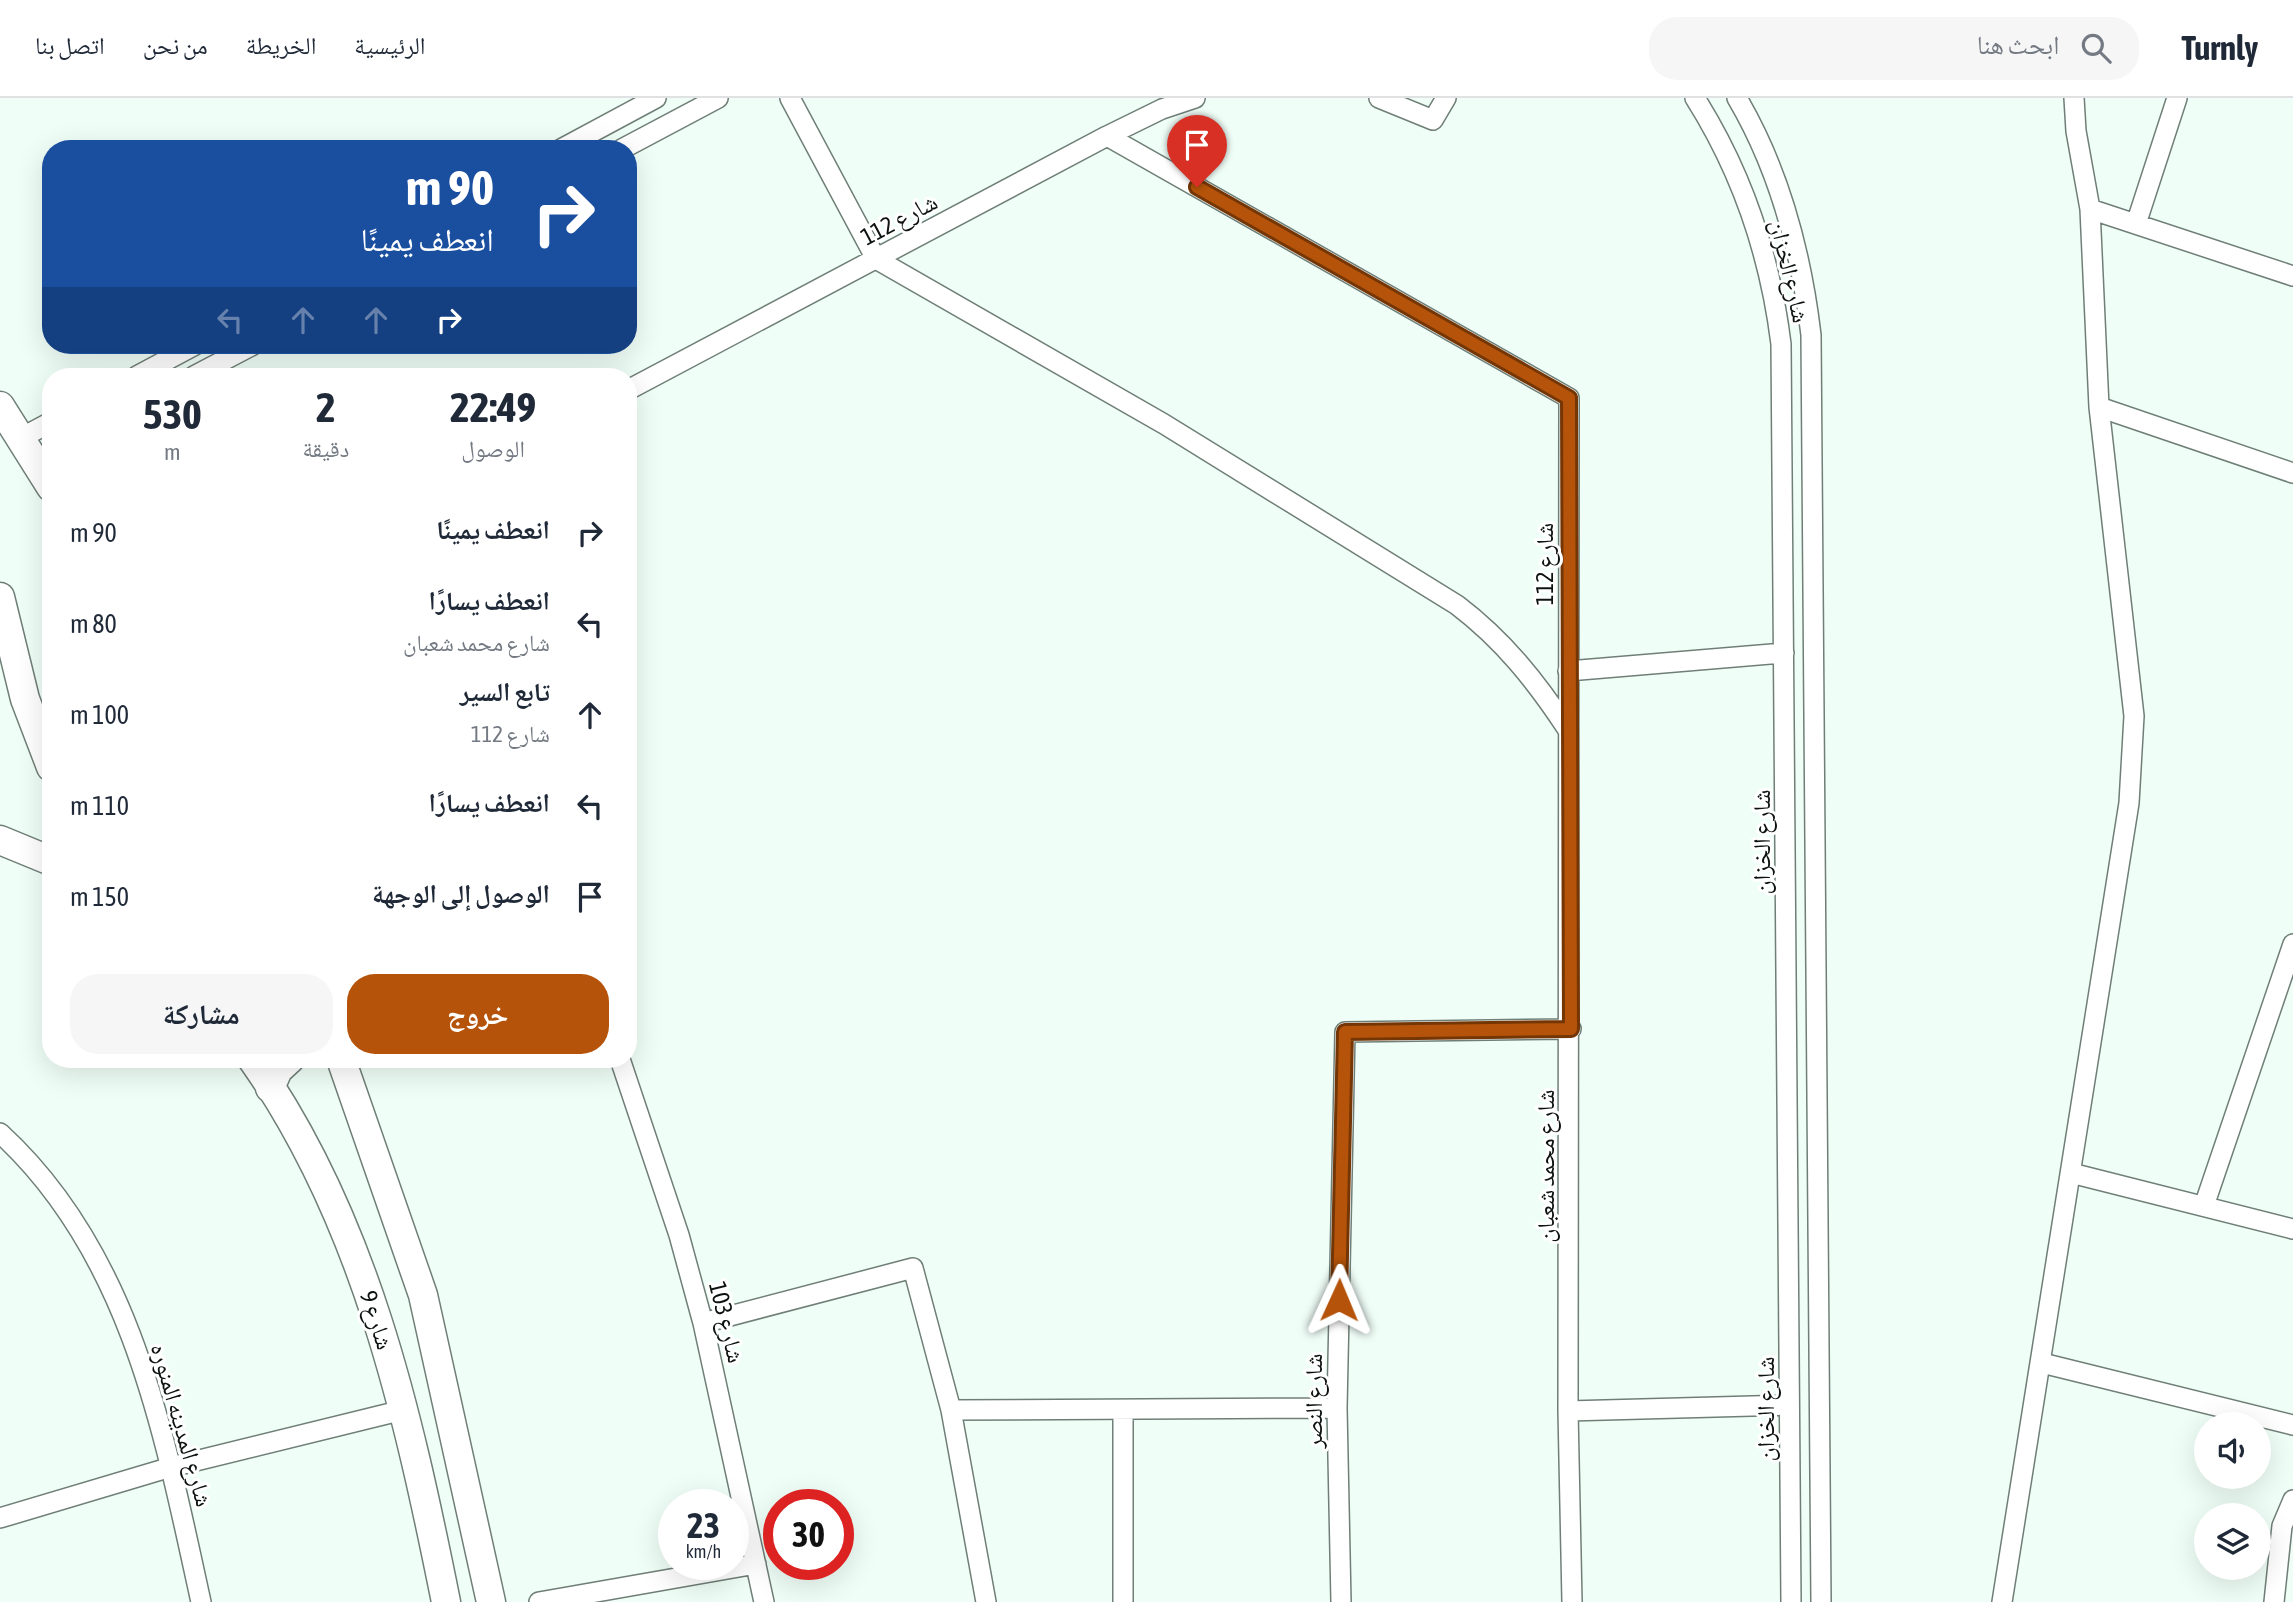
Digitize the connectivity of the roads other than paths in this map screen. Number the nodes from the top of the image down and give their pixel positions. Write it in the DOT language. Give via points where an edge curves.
graph roads {
  1 [pos="718,98"];
  2 [pos="790,98"];
  3 [pos="1195,98"];
  4 [pos="1379,98"];
  5 [pos="1446,98"];
  6 [pos="1695,98"];
  7 [pos="1737,98"];
  8 [pos="2074,98"];
  9 [pos="2177,98"];
  10 [pos="647,102"];
  11 [pos="653,132"];
  12 [pos="1107,136"];
  13 [pos="577,140"];
  14 [pos="637,141"];
  15 [pos="2090,209"];
  16 [pos="2136,224"];
  17 [pos="876,259"];
  18 [pos="2293,276"];
  19 [pos="178,354"];
  20 [pos="236,354"];
  21 [pos="152,368"];
  22 [pos="209,368"];
  23 [pos="637,385"];
  24 [pos="0,406"];
  25 [pos="2099,407"];
  26 [pos="36,450"];
  27 [pos="2293,472"];
  28 [pos="0,597"];
  29 [pos="1784,653"];
  30 [pos="9,668"];
  31 [pos="1569,671"];
  32 [pos="1568,730"];
  33 [pos="42,746"];
  34 [pos="0,840"];
  35 [pos="42,857"];
  36 [pos="2293,944"];
  37 [pos="1816,947"];
  38 [pos="1786,951"];
  39 [pos="1571,1029"];
  40 [pos="258,1068"];
  41 [pos="280,1068"];
  42 [pos="344,1068"];
  43 [pos="623,1068"];
  44 [pos="270,1088"];
  45 [pos="0,1133"];
  46 [pos="2071,1173"];
  47 [pos="2204,1206"];
  48 [pos="2293,1230"];
  49 [pos="703,1323"];
  50 [pos="2042,1363"];
  51 [pos="1789,1405"];
  52 [pos="1336,1408"];
  53 [pos="403,1410"];
  54 [pos="951,1410"];
  55 [pos="1124,1410"];
  56 [pos="1568,1411"];
  57 [pos="2293,1425"];
  58 [pos="171,1467"];
  59 [pos="2293,1500"];
  60 [pos="0,1518"];
  61 [pos="756,1564"];
  62 [pos="201,1602"];
  63 [pos="446,1602"];
  64 [pos="491,1602"];
  65 [pos="539,1602"];
  66 [pos="764,1602"];
  67 [pos="986,1602"];
  68 [pos="1123,1602"];
  69 [pos="1341,1602"];
  70 [pos="1572,1602"];
  71 [pos="1791,1602"];
  72 [pos="1821,1602"];
  73 [pos="2002,1602"];
  74 [pos="2274,1602"];
  1 -- 11 [label="street"];
  2 -- 17 [label="street"];
  3 -- 12 [label="street, شارع 112"];
  4 -- 5 [label="street" via="1433,120"];
  6 -- 29 [label="street, شارع الخزان" via="1744,189 1776,304 1782,344"];
  7 -- 37 [label="street, شارع الخزان" via="1764,148 1790,221 1811,335"];
  8 -- 15 [label="street"];
  9 -- 16 [label="street"];
  10 -- 11 [label="street"];
  10 -- 13 [label="street"];
  11 -- 14 [label="street"];
  12 -- 17 [label="street, شارع 112"];
  12 -- 31 [label="street, شارع 112" via="1569,398"];
  15 -- 16 [label="street"];
  15 -- 25 [label="street"];
  16 -- 18 [label="street"];
  17 -- 23 [label="street, شارع 112"];
  17 -- 32 [label="street" via="1164,424 1457,605 1491,631 1522,665"];
  19 -- 21 [label="street"];
  20 -- 22 [label="street"];
  24 -- 26 [label="main road"];
  25 -- 27 [label="street"];
  25 -- 46 [label="street" via="2135,745"];
  28 -- 30 [label="main road"];
  29 -- 31 [label="street"];
  29 -- 38 [label="street, شارع الخزان"];
  30 -- 33 [label="main road"];
  31 -- 32 [label="street, شارع 112"];
  32 -- 39 [label="street, شارع محمد شعبان"];
  34 -- 35 [label="main road"];
  36 -- 47 [label="street"];
  37 -- 38 [label="street"];
  37 -- 72 [label="street, شارع الخزان"];
  38 -- 51 [label="street, شارع الخزان"];
  39 -- 52 [label="street, شارع النصر" via="1345,1032"];
  39 -- 56 [label="street, شارع محمد شعبان"];
  40 -- 44 [label="main road, شارع 9"];
  41 -- 44 [label="main road"];
  42 -- 64 [label="main road, شارع 9" via="423,1295"];
  43 -- 49 [label="street, شارع 103"];
  44 -- 53 [label="main road, شارع 9" via="310,1157 355,1255"];
  45 -- 58 [label="street, شارع المدينه المنوره" via="29,1159 71,1213 108,1277 147,1375"];
  46 -- 47 [label="street"];
  46 -- 50 [label="street"];
  47 -- 48 [label="street"];
  49 -- 54 [label="street" via="913,1268"];
  49 -- 61 [label="street, شارع 103"];
  50 -- 57 [label="street"];
  50 -- 73 [label="street"];
  51 -- 56 [label="street"];
  51 -- 71 [label="street, شارع الخزان"];
  52 -- 55 [label="street"];
  52 -- 69 [label="street, شارع النصر"];
  53 -- 58 [label="street"];
  53 -- 63 [label="main road, شارع 9"];
  54 -- 55 [label="street"];
  54 -- 67 [label="street"];
  55 -- 68 [label="street"];
  56 -- 70 [label="street, شارع محمد شعبان"];
  58 -- 60 [label="street"];
  58 -- 62 [label="street, شارع المدينه المنوره"];
  59 -- 74 [label="street" via="2282,1526"];
  61 -- 65 [label="street"];
  61 -- 66 [label="street, شارع 103"];
}
